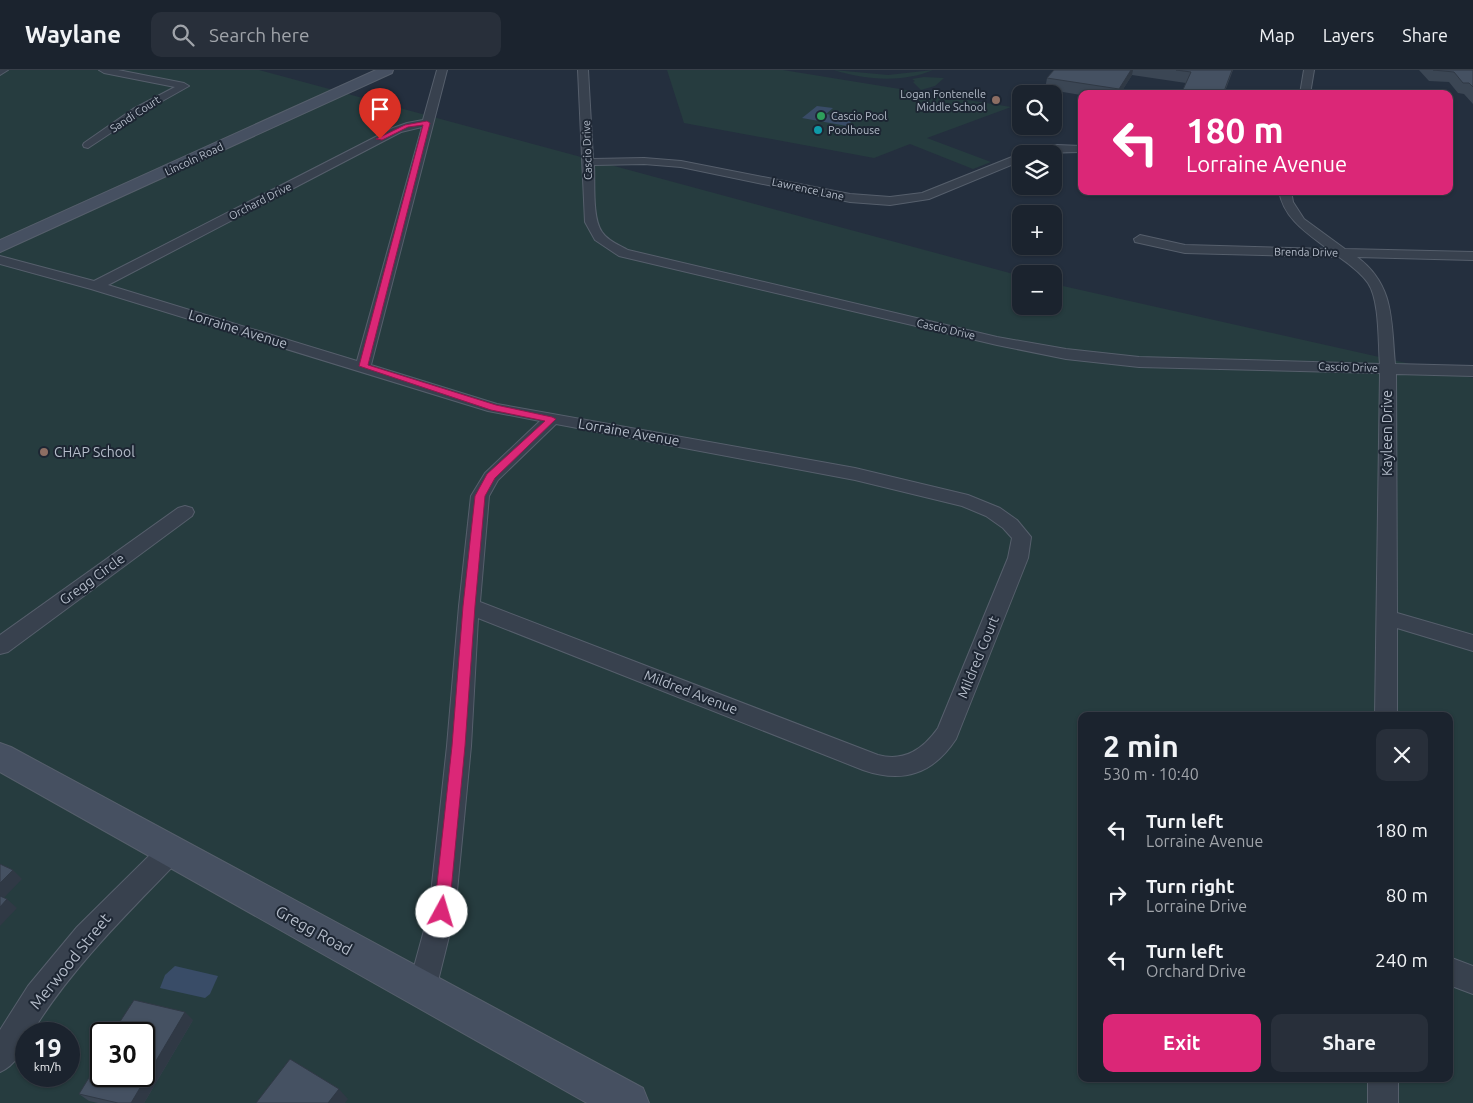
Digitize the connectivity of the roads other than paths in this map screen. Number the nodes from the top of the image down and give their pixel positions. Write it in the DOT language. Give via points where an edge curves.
graph roads {
  1 [pos="104,70"];
  2 [pos="387,70"];
  3 [pos="442,70"];
  4 [pos="583,70"];
  5 [pos="1309,70"];
  6 [pos="1305,90"];
  7 [pos="427,123"];
  8 [pos="88,145"];
  9 [pos="1062,148"];
  10 [pos="1078,149"];
  11 [pos="1012,161"];
  12 [pos="587,162"];
  13 [pos="1286,195"];
  14 [pos="1140,240"];
  15 [pos="0,248"];
  16 [pos="1342,253"];
  17 [pos="1473,256"];
  18 [pos="0,260"];
  19 [pos="96,286"];
  20 [pos="363,366"];
  21 [pos="1388,368"];
  22 [pos="1473,371"];
  23 [pos="552,419"];
  24 [pos="185,512"];
  25 [pos="1022,537"];
  26 [pos="469,606"];
  27 [pos="1387,618"];
  28 [pos="1473,643"];
  29 [pos="0,646"];
  30 [pos="1386,712"];
  31 [pos="0,756"];
  32 [pos="915,765"];
  33 [pos="170,851"];
  34 [pos="1453,972"];
  35 [pos="1473,980"];
  36 [pos="422,989"];
  37 [pos="0,1057"];
  38 [pos="1383,1082"];
  39 [pos="628,1103"];
  40 [pos="1383,1103"];
  1 -- 8 [label="street, Sandi Court" via="184,86 137,111"];
  2 -- 15 [label="main road, Lincoln Road"];
  3 -- 7 [label="street"];
  4 -- 12 [label="street, Cascio Drive"];
  5 -- 6 [label="street"];
  7 -- 19 [label="street, Orchard Drive" via="397,130"];
  7 -- 20 [label="street"];
  9 -- 10 [label="street"];
  11 -- 12 [label="street, Lawrence Lane" via="925,196 884,201 850,198 681,164"];
  12 -- 21 [label="street, Cascio Drive" via="591,222 598,238 608,246 646,259 997,341 1066,354 1139,362"];
  13 -- 16 [label="street, Kayleen Drive" via="1299,221"];
  14 -- 16 [label="street, Brenda Drive" via="1185,249"];
  16 -- 17 [label="street, Brenda Drive"];
  16 -- 21 [label="street, Kayleen Drive" via="1364,271 1378,289"];
  18 -- 19 [label="street, Lorraine Avenue"];
  19 -- 20 [label="street, Lorraine Avenue"];
  20 -- 23 [label="street, Lorraine Avenue" via="494,408"];
  21 -- 22 [label="street, Cascio Drive"];
  21 -- 27 [label="street, Kayleen Drive"];
  23 -- 25 [label="street, Lorraine Avenue" via="897,482 968,501 992,512"];
  23 -- 26 [label="street" via="491,477 480,496"];
  24 -- 29 [label="street, Gregg Circle"];
  25 -- 32 [label="street, Mildred Court" via="1018,558 948,732 939,746"];
  26 -- 32 [label="street, Mildred Avenue" via="862,759 887,767"];
  26 -- 36 [label="street" via="442,912"];
  27 -- 28 [label="street"];
  27 -- 30 [label="street, Kayleen Drive"];
  31 -- 33 [label="main road, Gregg Road"];
  33 -- 36 [label="main road, Gregg Road"];
  33 -- 37 [label="street, Merwood Street" via="87,936 38,996"];
  34 -- 35 [label="street"];
  36 -- 39 [label="main road, Gregg Road"];
  38 -- 40 [label="street"];
}
